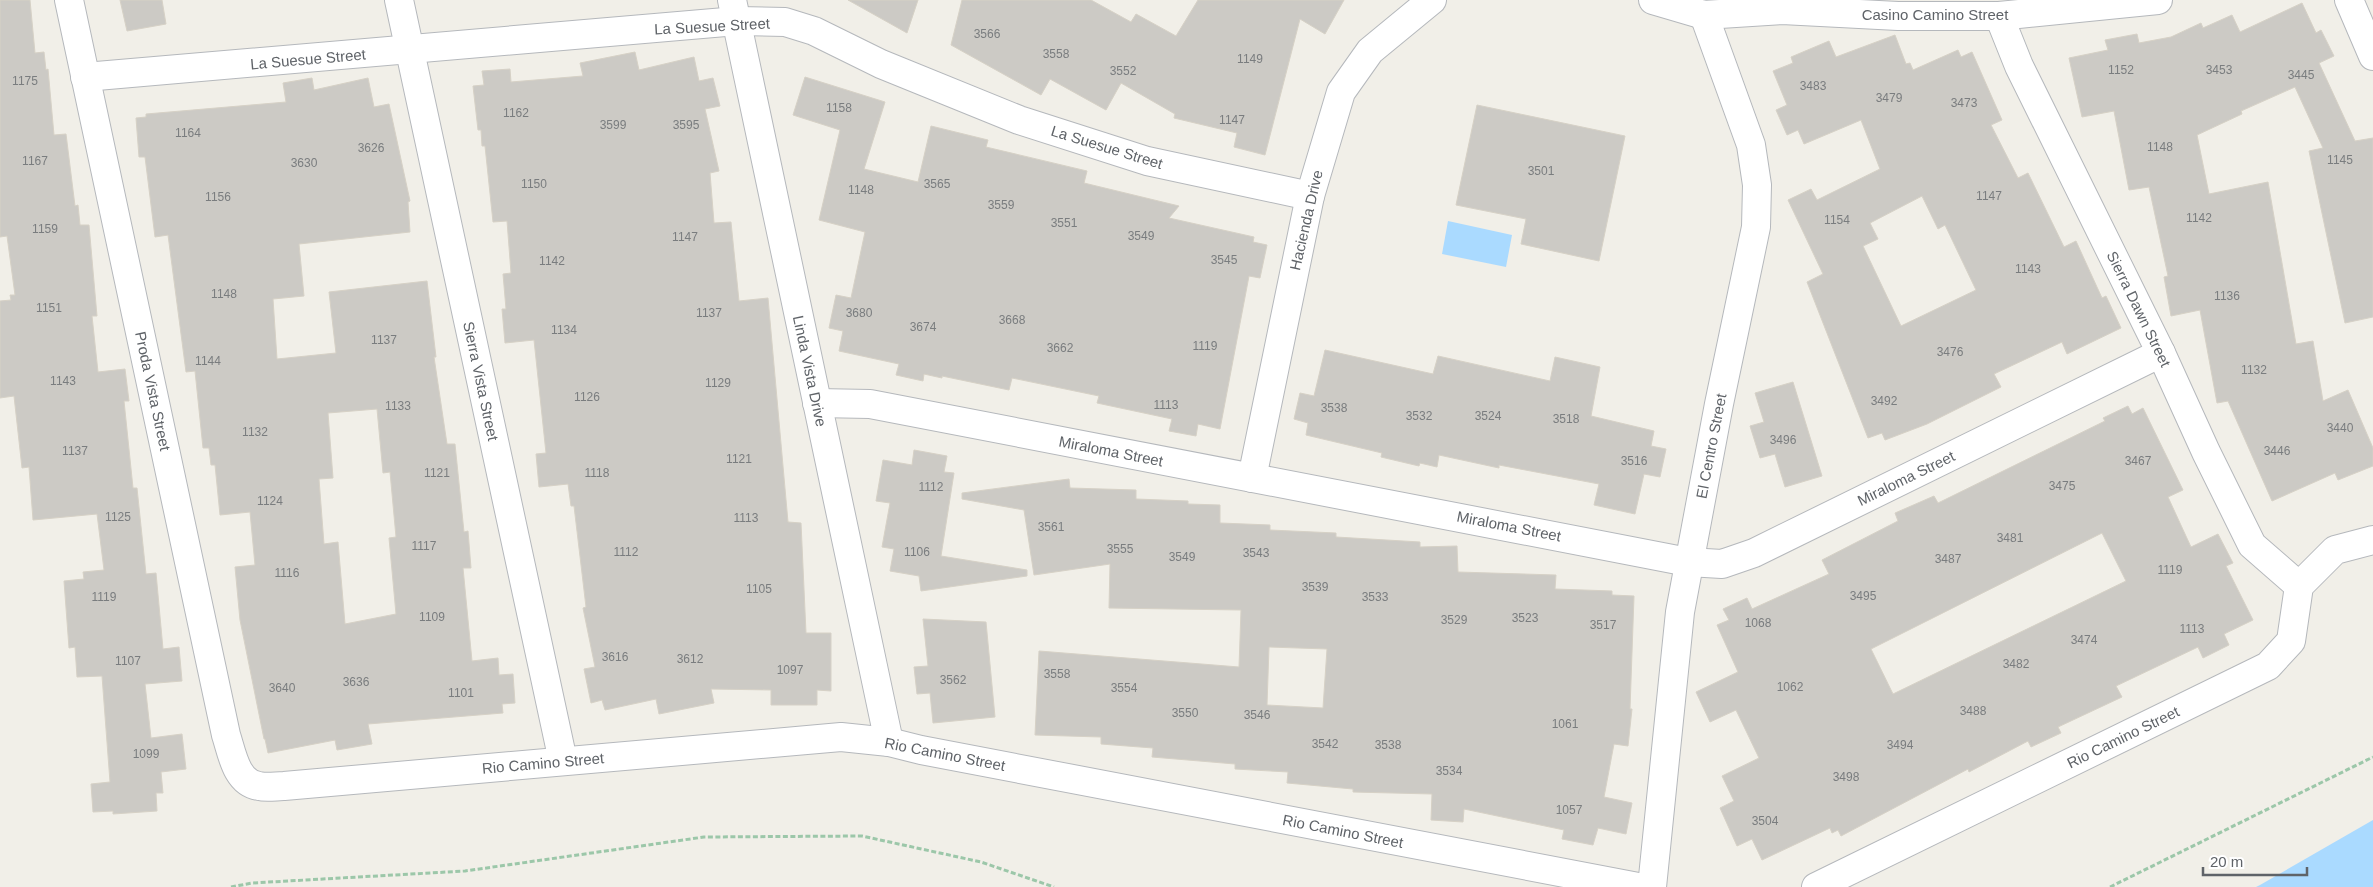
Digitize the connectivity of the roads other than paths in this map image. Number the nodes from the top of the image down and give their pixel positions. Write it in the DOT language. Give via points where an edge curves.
graph roads {
  1 [pos="69,0"];
  2 [pos="399,0"];
  3 [pos="1432,0"];
  4 [pos="1653,0"];
  5 [pos="2158,0"];
  6 [pos="2349,0"];
  7 [pos="734,11"];
  8 [pos="1704,15"];
  9 [pos="1999,16"];
  10 [pos="410,50"];
  11 [pos="2373,56"];
  12 [pos="85,77"];
  13 [pos="1310,196"];
  14 [pos="2161,353"];
  15 [pos="817,403"];
  16 [pos="1252,478"];
  17 [pos="2373,540"];
  18 [pos="1688,562"];
  19 [pos="2299,586"];
  20 [pos="889,742"];
  21 [pos="563,761"];
  22 [pos="245,780"];
  23 [pos="1638,887"];
  24 [pos="1652,887"];
  25 [pos="1816,887"];
  1 -- 12 [label="street, Proda Vista Street"];
  2 -- 10 [label="street, Sierra Vista Street"];
  3 -- 13 [label="street, Hacienda Drive" via="1370,51 1340,92"];
  4 -- 8 [label="street, Casino Camino Street"];
  5 -- 9 [label="street, Casino Camino Street"];
  6 -- 11 [label="street"];
  7 -- 10 [label="street, La Suesue Street"];
  7 -- 13 [label="street, La Suesue Street" via="814,32 882,64 1019,120 1147,161"];
  7 -- 15 [label="street, Linda Vista Drive"];
  8 -- 9 [label="street, Casino Camino Street" via="1782,10 1898,16"];
  8 -- 18 [label="street, El Centro Street" via="1751,145 1757,185 1756,227"];
  9 -- 14 [label="street, Sierra Dawn Street" via="2019,66"];
  10 -- 12 [label="street, La Suesue Street"];
  10 -- 21 [label="street, Sierra Vista Street"];
  12 -- 22 [label="street, Proda Vista Street" via="226,735 236,766"];
  13 -- 16 [label="street, Hacienda Drive"];
  14 -- 18 [label="street, Miraloma Street" via="1754,553 1722,564"];
  14 -- 19 [label="street, Sierra Dawn Street" via="2252,545"];
  15 -- 16 [label="street, Miraloma Street" via="870,404"];
  15 -- 20 [label="street, Linda Vista Drive"];
  16 -- 18 [label="street, Miraloma Street"];
  17 -- 19 [label="street" via="2335,550"];
  18 -- 24 [label="street, El Centro Street"];
  19 -- 25 [label="street, Rio Camino Street" via="2291,641 2268,666"];
  20 -- 21 [label="street, Rio Camino Street" via="841,737"];
  20 -- 23 [label="street, Rio Camino Street"];
  21 -- 22 [label="street, Rio Camino Street" via="284,786 258,786"];
}
